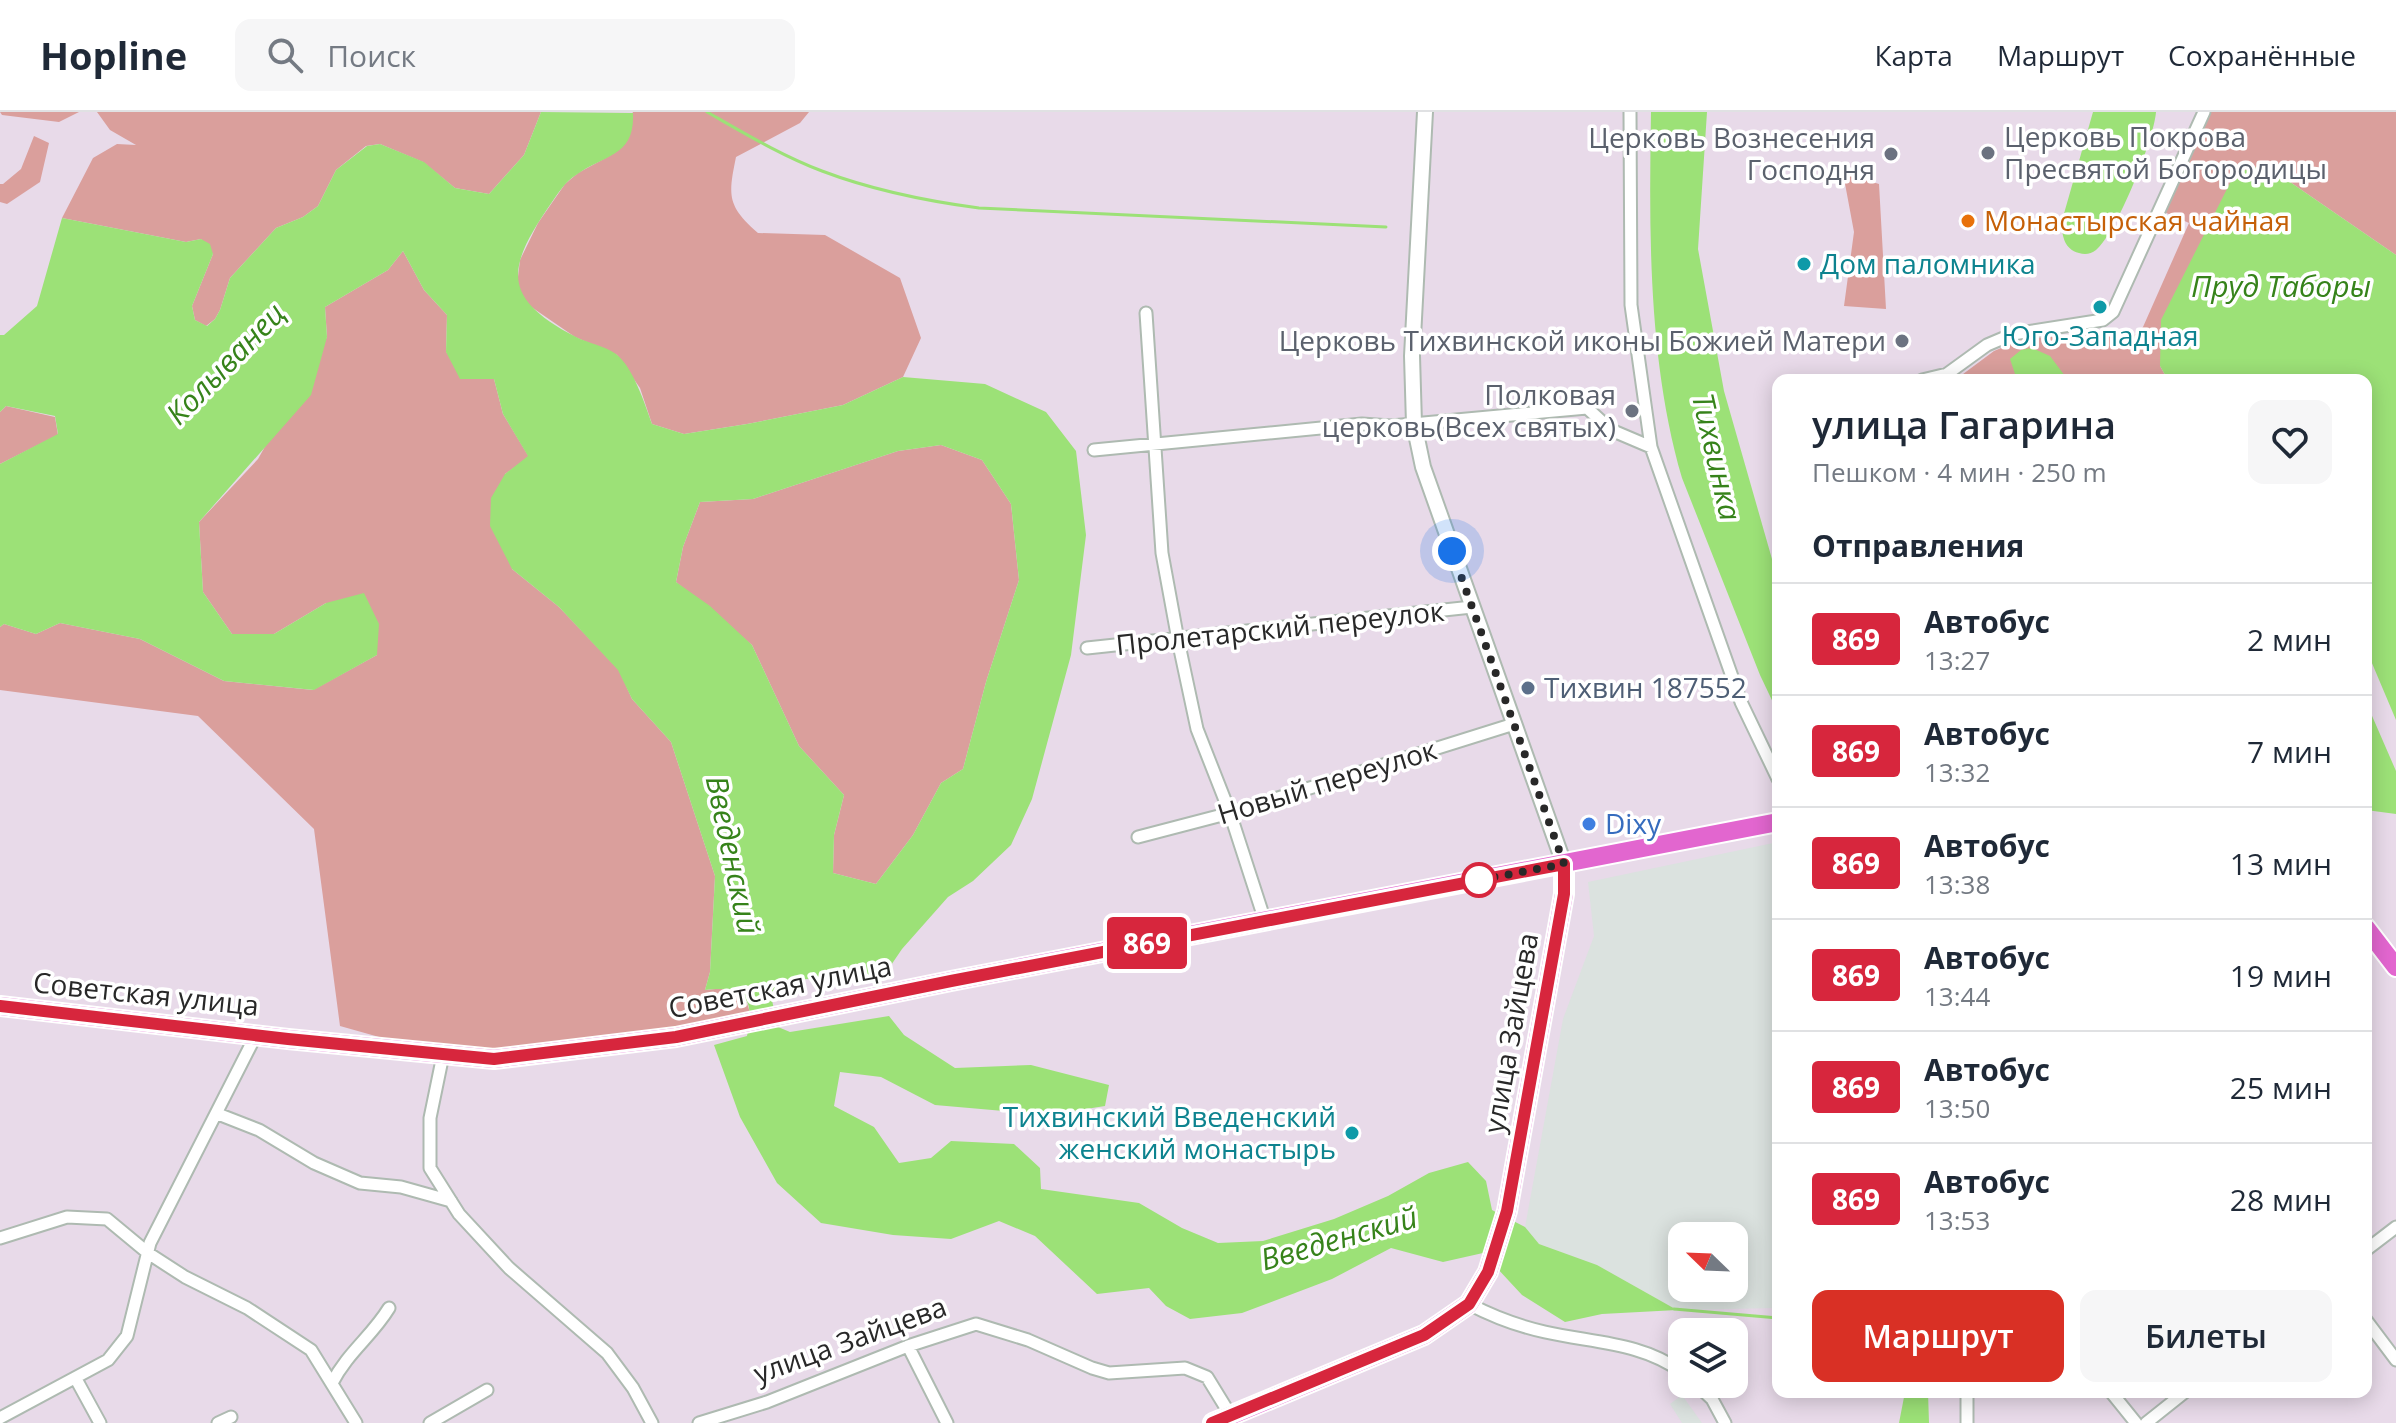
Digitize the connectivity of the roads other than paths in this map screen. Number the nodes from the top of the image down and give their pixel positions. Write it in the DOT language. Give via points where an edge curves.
graph roads {
  1 [pos="1425,112"];
  2 [pos="1630,112"];
  3 [pos="2204,112"];
  4 [pos="1146,313"];
  5 [pos="1947,374"];
  6 [pos="1414,424"];
  7 [pos="1154,444"];
  8 [pos="1651,447"];
  9 [pos="1094,450"];
  10 [pos="1472,607"];
  11 [pos="1178,640"];
  12 [pos="1087,648"];
  13 [pos="1514,724"];
  14 [pos="1772,767"];
  15 [pos="1230,813"];
  16 [pos="1772,823"];
  17 [pos="1138,837"];
  18 [pos="1564,864"];
  19 [pos="1265,921"];
  20 [pos="2372,936"];
  21 [pos="2396,967"];
  22 [pos="0,1006"];
  23 [pos="256,1035"];
  24 [pos="443,1055"];
  25 [pos="218,1114"];
  26 [pos="451,1201"];
  27 [pos="2396,1227"];
  28 [pos="0,1238"];
  29 [pos="2372,1245"];
  30 [pos="148,1253"];
  31 [pos="1469,1304"];
  32 [pos="389,1308"];
  33 [pos="2372,1328"];
  34 [pos="908,1346"];
  35 [pos="2396,1360"];
  36 [pos="1668,1362"];
  37 [pos="76,1379"];
  38 [pos="332,1383"];
  39 [pos="487,1390"];
  40 [pos="1711,1398"];
  41 [pos="1967,1398"];
  42 [pos="2116,1398"];
  43 [pos="2177,1398"];
  44 [pos="231,1417"];
  45 [pos="0,1418"];
  46 [pos="1233,1419"];
  47 [pos="100,1423"];
  48 [pos="218,1423"];
  49 [pos="356,1423"];
  50 [pos="430,1423"];
  51 [pos="652,1423"];
  52 [pos="699,1423"];
  53 [pos="947,1423"];
  54 [pos="1213,1423"];
  55 [pos="1725,1423"];
  56 [pos="1967,1423"];
  57 [pos="2136,1423"];
  58 [pos="2146,1423"];
  1 -- 6 [label="street" via="1412,356"];
  2 -- 8 [label="street" via="1631,305"];
  3 -- 5 [label="street" via="2113,312 2103,320 2013,334 1987,345"];
  4 -- 7 [label="street"];
  6 -- 7 [label="street"];
  6 -- 8 [label="street" via="1587,408 1611,430"];
  6 -- 10 [label="street" via="1423,467"];
  7 -- 9 [label="street"];
  7 -- 11 [label="street" via="1162,553"];
  8 -- 14 [label="street" via="1741,702"];
  10 -- 11 [label="street, Пролетарский переулок"];
  10 -- 13 [label="street"];
  11 -- 12 [label="street, Пролетарский переулок"];
  11 -- 15 [label="street" via="1197,729"];
  13 -- 15 [label="street, Новый переулок"];
  13 -- 18 [label="street"];
  15 -- 17 [label="street, Новый переулок"];
  15 -- 19 [label="street"];
  16 -- 18 [label="main road, Советская улица"];
  18 -- 19 [label="main road, Советская улица"];
  18 -- 31 [label="main road, улица Зайцева" via="1564,894 1507,1211 1488,1272"];
  19 -- 24 [label="main road, Советская улица" via="676,1037 494,1059"];
  20 -- 21 [label="main road"];
  22 -- 23 [label="main road, Советская улица"];
  23 -- 24 [label="main road, Советская улица"];
  23 -- 25 [label="street"];
  24 -- 26 [label="street" via="430,1118 430,1168"];
  25 -- 26 [label="street" via="360,1183 401,1187"];
  25 -- 30 [label="street"];
  26 -- 51 [label="street" via="509,1268 607,1353"];
  27 -- 29 [label="street"];
  28 -- 30 [label="street" via="67,1217 107,1219"];
  30 -- 37 [label="street" via="127,1336 108,1360"];
  30 -- 38 [label="street" via="311,1350"];
  31 -- 36 [label="street" via="1505,1321 1640,1349"];
  31 -- 46 [label="main road" via="1424,1335"];
  32 -- 38 [label="street"];
  33 -- 35 [label="street"];
  34 -- 46 [label="street, улица Зайцева" via="976,1324 1109,1373 1185,1368 1207,1377"];
  34 -- 52 [label="street, улица Зайцева"];
  34 -- 53 [label="street"];
  37 -- 45 [label="street"];
  37 -- 47 [label="street"];
  38 -- 49 [label="street"];
  39 -- 50 [label="street"];
  40 -- 55 [label="street"];
  41 -- 56 [label="street"];
  42 -- 57 [label="street"];
  43 -- 58 [label="street"];
  44 -- 48 [label="street"];
  46 -- 54 [label="main road"];
}
